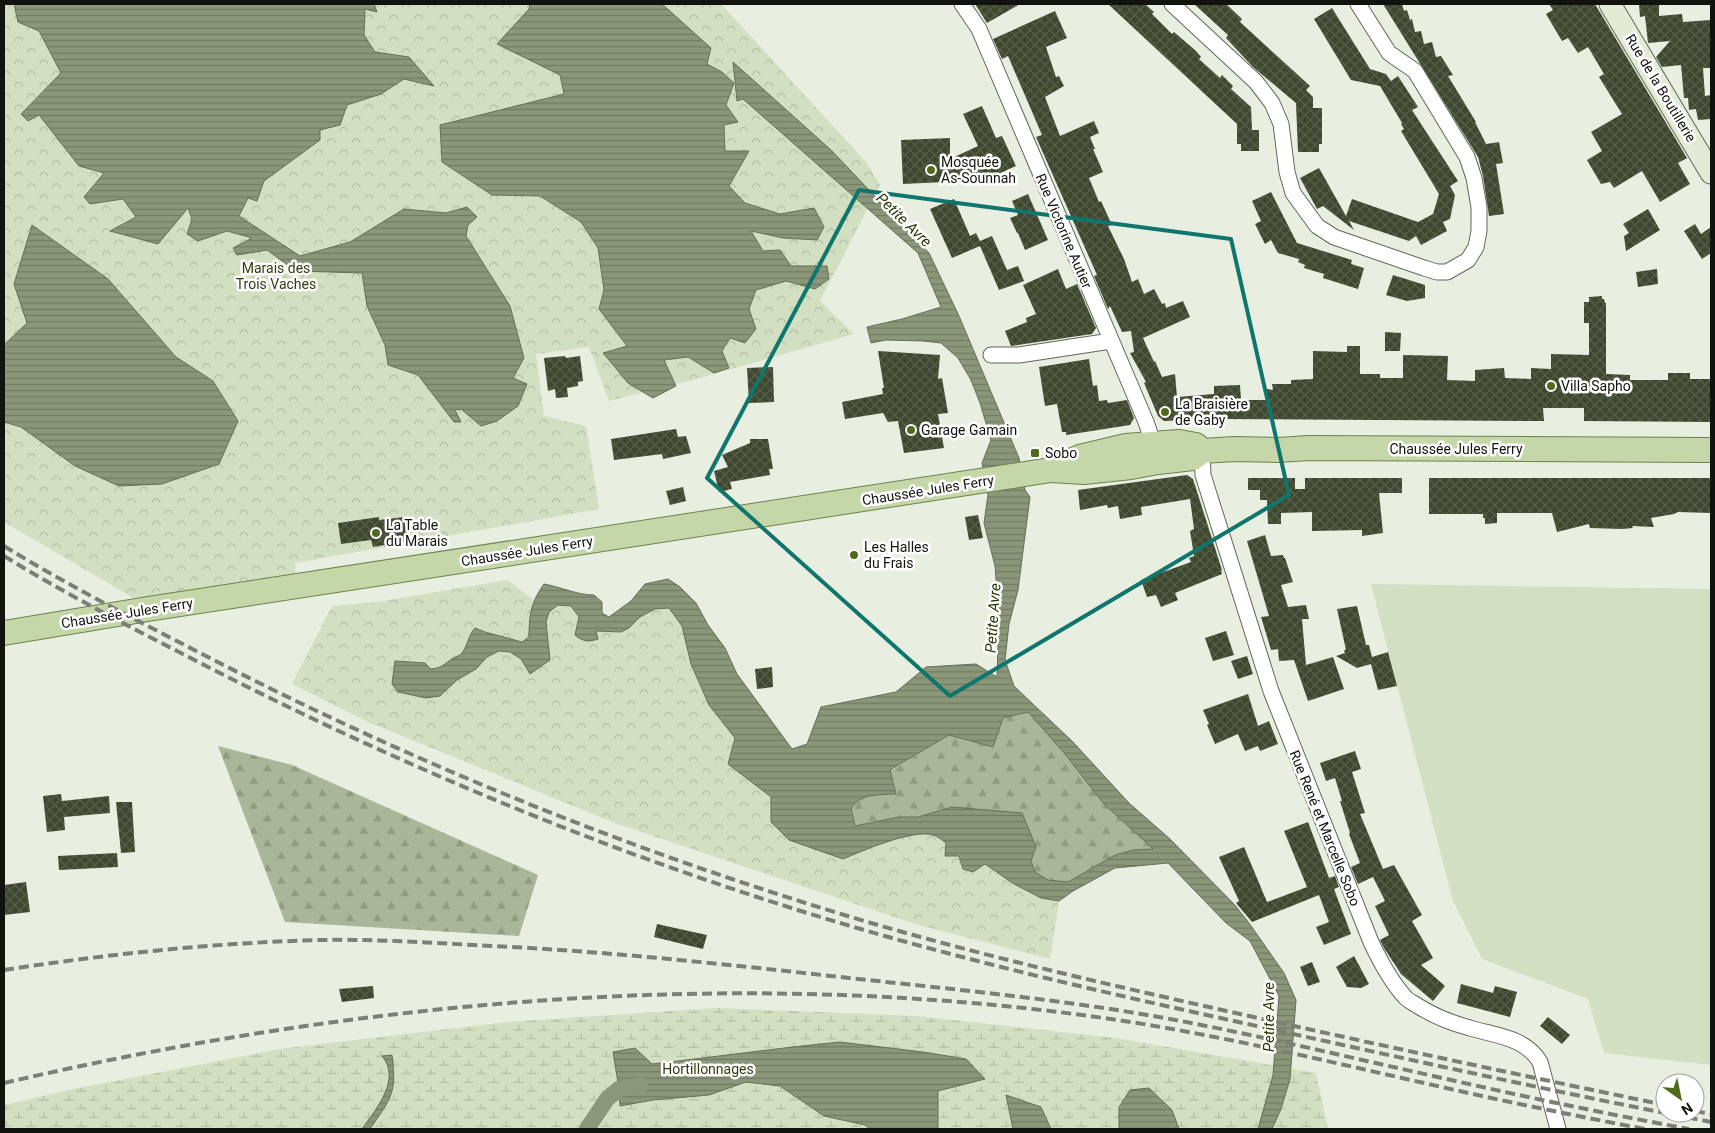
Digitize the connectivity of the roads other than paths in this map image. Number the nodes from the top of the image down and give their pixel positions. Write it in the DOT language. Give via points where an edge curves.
graph roads {
  1 [pos="962,4"];
  2 [pos="1172,4"];
  3 [pos="1358,4"];
  4 [pos="1610,4"];
  5 [pos="1711,173"];
  6 [pos="1111,341"];
  7 [pos="991,355"];
  8 [pos="1711,450"];
  9 [pos="1202,451"];
  10 [pos="1156,452"];
  11 [pos="4,633"];
  12 [pos="1555,1125"];
  1 -- 6 [label="street, Rue Victorine Autier" via="979,29"];
  2 -- 3 [label="street" via="1256,82 1272,103 1281,124 1286,172 1293,193 1317,226 1334,237 1424,268 1447,272 1468,260 1476,247 1479,206 1474,178 1467,157 1415,71 1389,53"];
  4 -- 5 [label="street, Rue de la Boutillerie"];
  6 -- 7 [label="street" via="1019,355"];
  6 -- 10 [label="street, Rue Victorine Autier"];
  8 -- 9 [label="main road, Chaussée Jules Ferry" via="1238,448"];
  9 -- 10 [label="main road, Chaussée Jules Ferry" via="1193,458"];
  9 -- 12 [label="street, Rue René et Marcelle Sobo" via="1203,474 1270,691 1382,965 1406,998 1438,1018 1517,1040 1536,1055"];
  10 -- 11 [label="main road, Chaussée Jules Ferry" via="1126,446 1080,457 1051,470 1023,475"];
}
